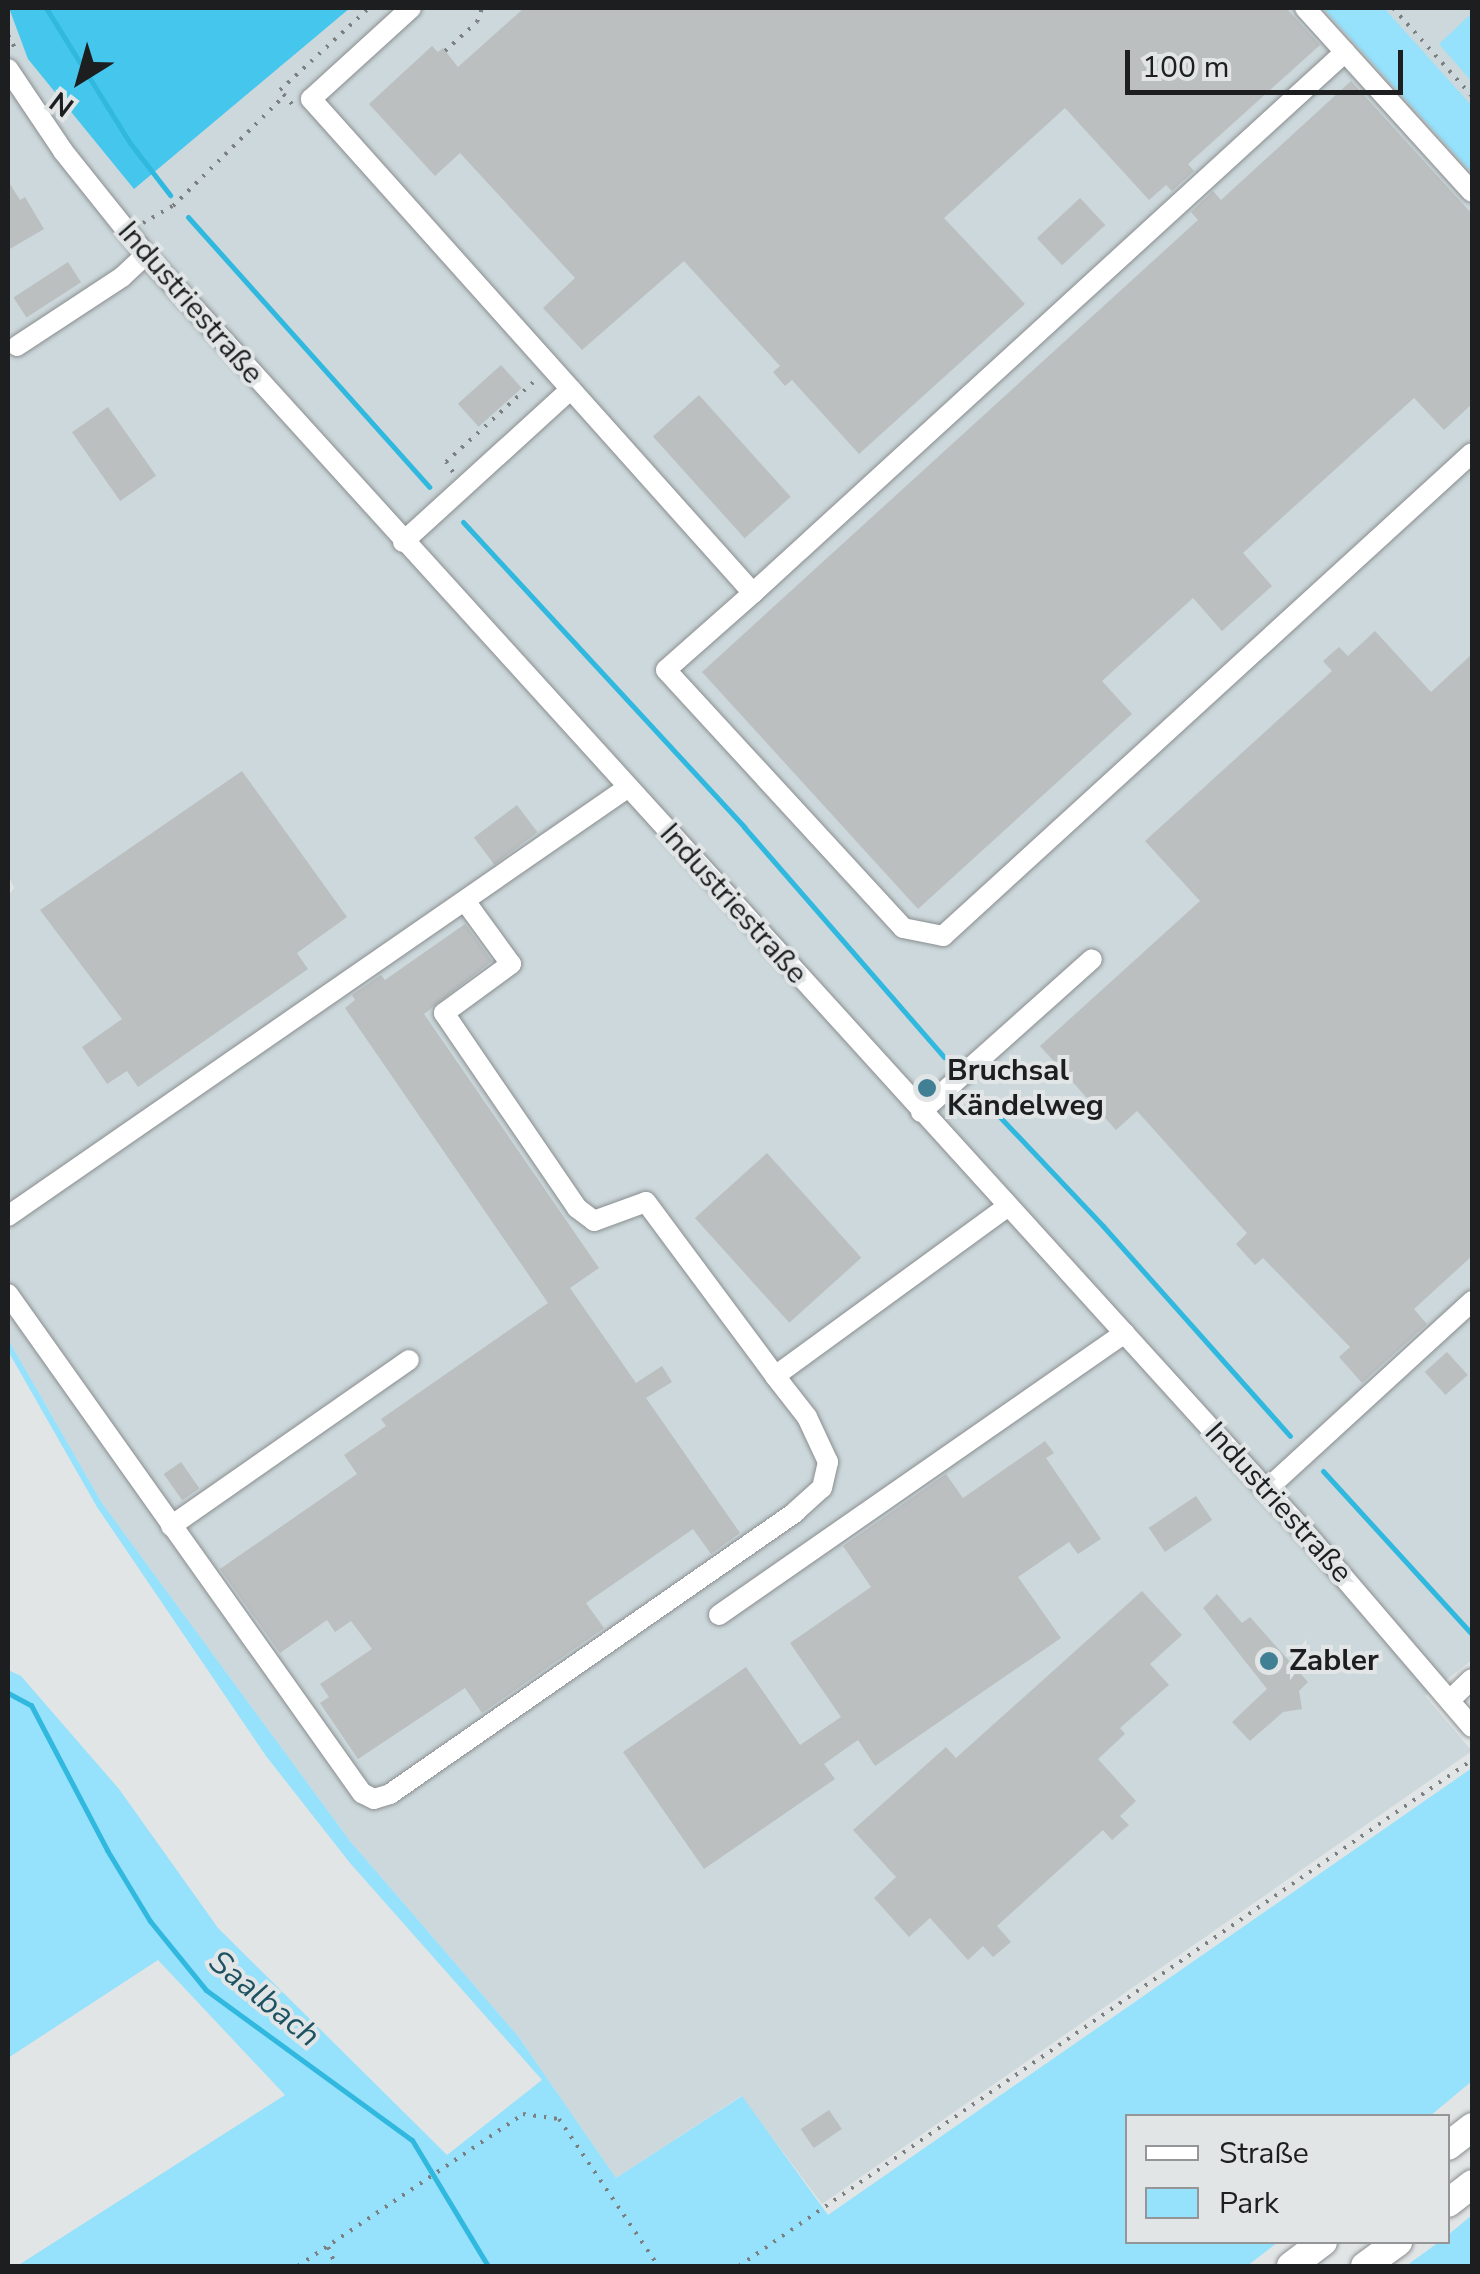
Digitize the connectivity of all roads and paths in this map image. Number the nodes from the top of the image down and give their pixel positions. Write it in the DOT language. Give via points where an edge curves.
graph roads {
  1 [pos="369,8"];
  2 [pos="411,8"];
  3 [pos="482,8"];
  4 [pos="1305,8"];
  5 [pos="1393,8"];
  6 [pos="445,51"];
  7 [pos="1345,52"];
  8 [pos="10,79"];
  9 [pos="285,96"];
  10 [pos="1472,96"];
  11 [pos="304,105"];
  12 [pos="1472,192"];
  13 [pos="126,232"];
  14 [pos="146,255"];
  15 [pos="17,346"];
  16 [pos="538,378"];
  17 [pos="571,389"];
  18 [pos="1472,453"];
  19 [pos="463,489"];
  20 [pos="403,542"];
  21 [pos="753,592"];
  22 [pos="628,788"];
  23 [pos="465,901"];
  24 [pos="1092,960"];
  25 [pos="928,1106"];
  26 [pos="1008,1206"];
  27 [pos="8,1216"];
  28 [pos="8,1294"];
  29 [pos="1472,1300"];
  30 [pos="1124,1334"];
  31 [pos="409,1360"];
  32 [pos="774,1376"];
  33 [pos="1266,1490"];
  34 [pos="172,1526"];
  35 [pos="719,1615"];
  36 [pos="1472,1678"];
  37 [pos="1450,1700"];
  38 [pos="1472,1727"];
  39 [pos="1472,1760"];
  40 [pos="1472,2127"];
  41 [pos="1450,2144"];
  42 [pos="1472,2184"];
  43 [pos="1450,2201"];
  44 [pos="1321,2244"];
  45 [pos="1395,2244"];
  46 [pos="328,2247"];
  47 [pos="298,2266"];
  48 [pos="336,2266"];
  49 [pos="658,2266"];
  50 [pos="739,2266"];
  51 [pos="1291,2266"];
  52 [pos="1365,2266"];
  1 -- 9 [label="path" via="280,90"];
  2 -- 11 [label="street"];
  3 -- 6 [label="path" via="477,22"];
  4 -- 7 [label="street"];
  5 -- 10 [label="path"];
  7 -- 12 [label="street"];
  7 -- 21 [label="street"];
  8 -- 13 [label="street, Industriestraße"];
  9 -- 11 [label="path"];
  9 -- 11 [label="path"];
  9 -- 13 [label="path" via="173,206"];
  11 -- 17 [label="street"];
  13 -- 14 [label="street, Industriestraße"];
  14 -- 15 [label="street"];
  14 -- 20 [label="street, Industriestraße"];
  16 -- 19 [label="path" via="446,462"];
  17 -- 19 [label="street"];
  17 -- 21 [label="street"];
  18 -- 21 [label="street" via="943,936 903,928 666,670"];
  19 -- 20 [label="street"];
  20 -- 22 [label="street, Industriestraße"];
  22 -- 23 [label="street"];
  22 -- 25 [label="street, Industriestraße"];
  23 -- 27 [label="street"];
  23 -- 32 [label="street" via="510,964 444,1013 577,1208 594,1221 646,1202"];
  24 -- 25 [label="street"];
  25 -- 26 [label="street, Industriestraße"];
  26 -- 30 [label="street, Industriestraße"];
  26 -- 32 [label="street"];
  28 -- 34 [label="street"];
  29 -- 33 [label="street"];
  30 -- 33 [label="street, Industriestraße"];
  30 -- 35 [label="street"];
  31 -- 34 [label="street"];
  32 -- 34 [label="street" via="808,1416 828,1462 822,1488 390,1794 374,1799 362,1793"];
  33 -- 37 [label="street, Industriestraße"];
  36 -- 37 [label="street"];
  37 -- 38 [label="street, Industriestraße"];
  39 -- 50 [label="path"];
  40 -- 41 [label="highway"];
  42 -- 43 [label="highway"];
  44 -- 51 [label="highway"];
  45 -- 52 [label="highway"];
  46 -- 47 [label="path"];
  46 -- 48 [label="path"];
  46 -- 49 [label="path" via="523,2114 559,2119"];
}
